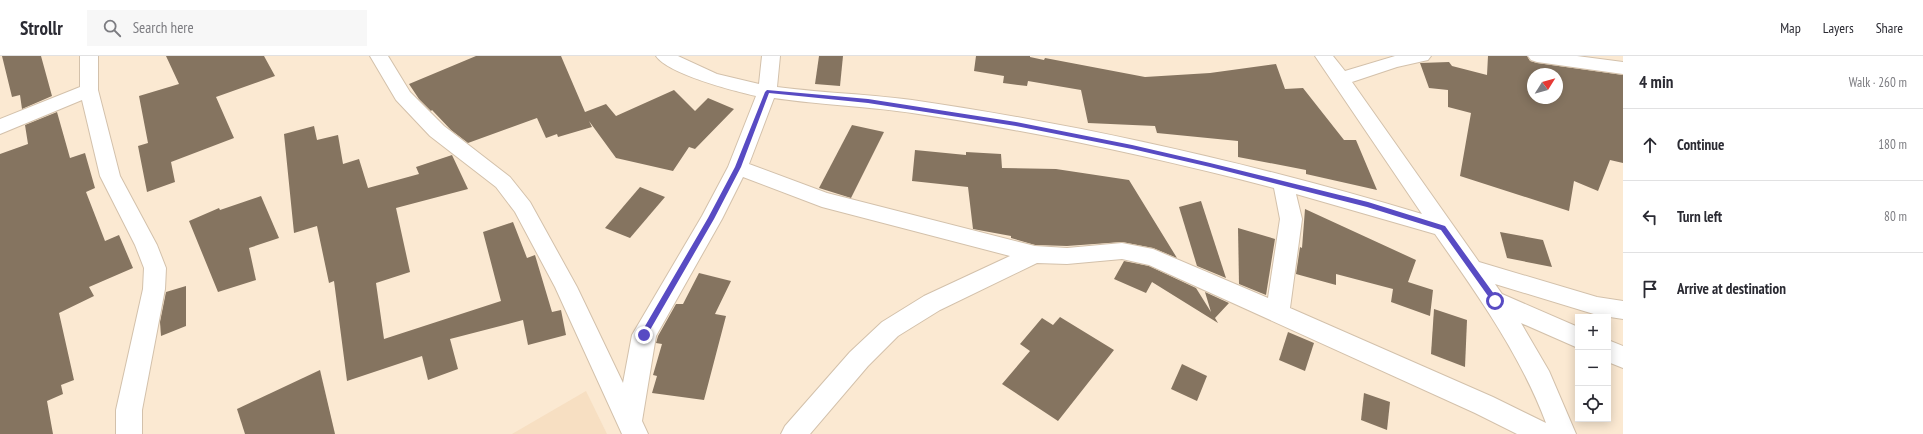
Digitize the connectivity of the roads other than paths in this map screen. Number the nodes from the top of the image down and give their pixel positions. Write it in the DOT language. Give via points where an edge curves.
graph roads {
  1 [pos="90,56"];
  2 [pos="379,56"];
  3 [pos="665,56"];
  4 [pos="771,56"];
  5 [pos="1324,56"];
  6 [pos="1422,56"];
  7 [pos="1537,56"];
  8 [pos="1623,68"];
  9 [pos="1341,79"];
  10 [pos="89,90"];
  11 [pos="767,92"];
  12 [pos="0,127"];
  13 [pos="738,167"];
  14 [pos="1283,182"];
  15 [pos="1443,228"];
  16 [pos="1035,254"];
  17 [pos="1472,268"];
  18 [pos="1495,301"];
  19 [pos="1623,310"];
  20 [pos="1278,313"];
  21 [pos="1575,337"];
  22 [pos="1611,352"];
  23 [pos="1623,358"];
  24 [pos="632,428"];
  25 [pos="129,434"];
  26 [pos="794,434"];
  27 [pos="1543,434"];
  28 [pos="1563,434"];
  1 -- 10 [label="street"];
  2 -- 24 [label="street" via="403,96 437,131 503,182 523,207 566,287"];
  3 -- 11 [label="street" via="727,84"];
  4 -- 11 [label="street"];
  5 -- 9 [label="street"];
  6 -- 9 [label="street" via="1393,62"];
  7 -- 8 [label="street"];
  9 -- 15 [label="street"];
  10 -- 12 [label="street"];
  10 -- 25 [label="street" via="110,176 146,245 155,268 154,289 129,410"];
  11 -- 13 [label="street"];
  11 -- 14 [label="street" via="868,101 1009,123 1132,147"];
  13 -- 16 [label="street" via="822,199"];
  13 -- 24 [label="street" via="644,335"];
  14 -- 15 [label="street" via="1368,204"];
  14 -- 20 [label="street" via="1291,218"];
  15 -- 17 [label="street"];
  16 -- 20 [label="street" via="1066,256 1122,251 1153,257"];
  16 -- 26 [label="street" via="932,303 890,329 859,359"];
  17 -- 18 [label="street"];
  17 -- 19 [label="street" via="1597,306"];
  18 -- 21 [label="street"];
  18 -- 28 [label="street" via="1527,352"];
  20 -- 27 [label="street"];
  22 -- 23 [label="street"];
}
